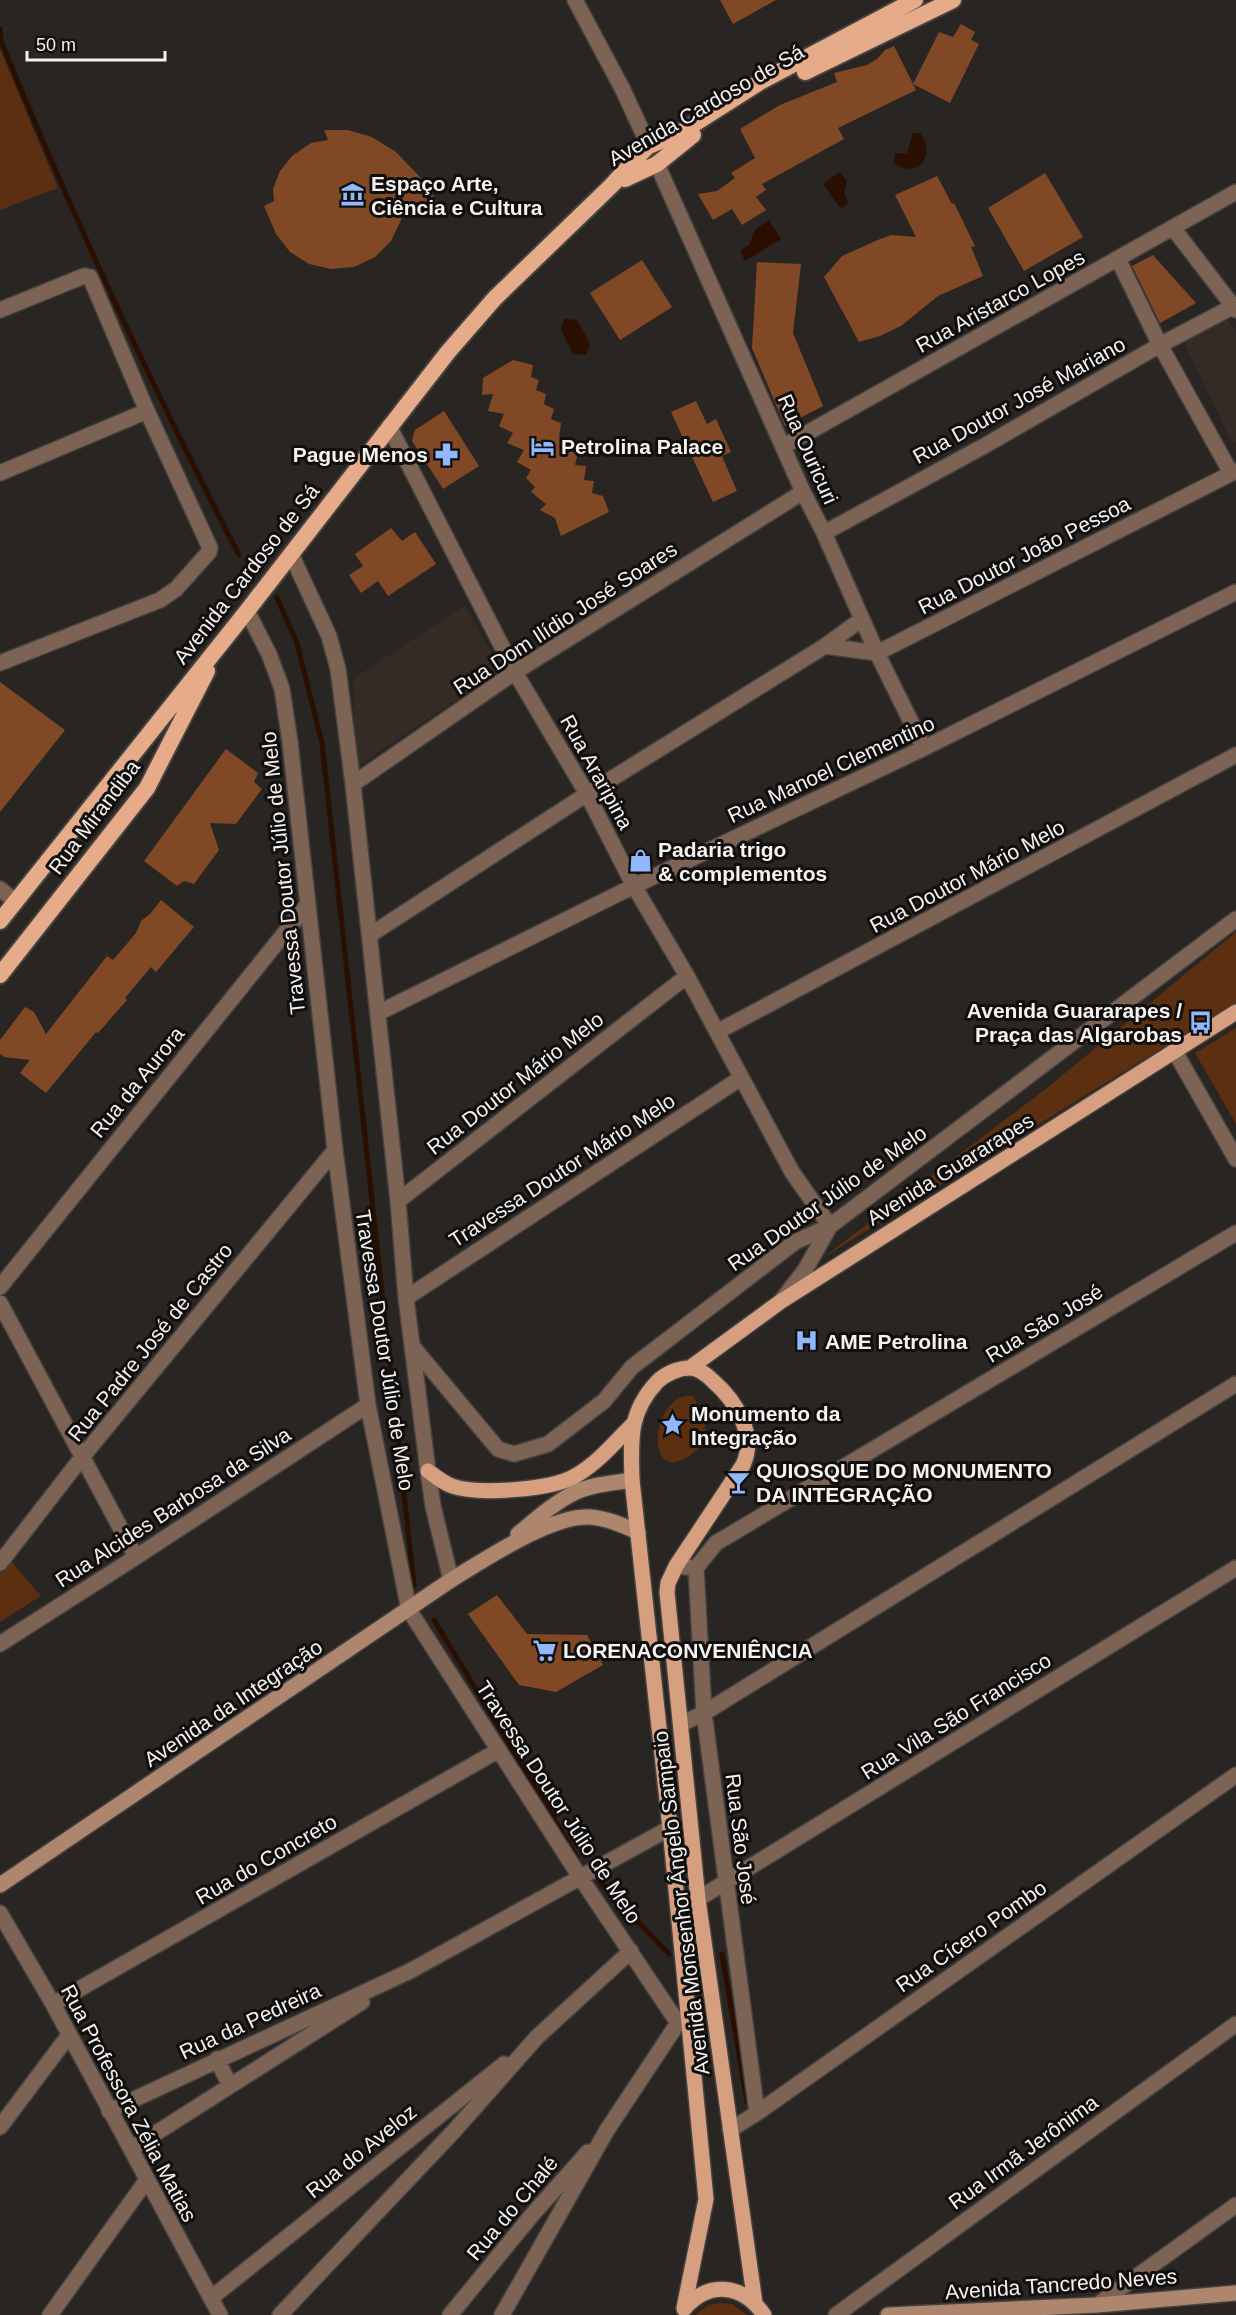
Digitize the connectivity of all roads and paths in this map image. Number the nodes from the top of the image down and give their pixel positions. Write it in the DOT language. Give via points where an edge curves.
graph roads {
  1 [pos="575,0"];
  2 [pos="915,0"];
  3 [pos="953,0"];
  4 [pos="652,156"];
  5 [pos="1236,192"];
  6 [pos="1173,228"];
  7 [pos="1118,259"];
  8 [pos="1235,307"];
  9 [pos="0,310"];
  10 [pos="1160,345"];
  11 [pos="147,411"];
  12 [pos="389,426"];
  13 [pos="784,446"];
  14 [pos="1234,472"];
  15 [pos="0,473"];
  16 [pos="803,492"];
  17 [pos="824,533"];
  18 [pos="291,554"];
  19 [pos="1236,592"];
  20 [pos="247,611"];
  21 [pos="862,619"];
  22 [pos="221,643"];
  23 [pos="825,646"];
  24 [pos="877,653"];
  25 [pos="0,663"];
  26 [pos="515,672"];
  27 [pos="924,748"];
  28 [pos="1236,755"];
  29 [pos="353,784"];
  30 [pos="587,794"];
  31 [pos="634,886"];
  32 [pos="0,889"];
  33 [pos="15,901"];
  34 [pos="308,904"];
  35 [pos="1236,919"];
  36 [pos="0,921"];
  37 [pos="370,935"];
  38 [pos="0,975"];
  39 [pos="687,976"];
  40 [pos="1236,1012"];
  41 [pos="378,1013"];
  42 [pos="717,1032"];
  43 [pos="1174,1050"];
  44 [pos="741,1078"];
  45 [pos="334,1150"];
  46 [pos="1236,1159"];
  47 [pos="398,1202"];
  48 [pos="830,1226"];
  49 [pos="1236,1233"];
  50 [pos="0,1287"];
  51 [pos="406,1298"];
  52 [pos="780,1302"];
  53 [pos="0,1303"];
  54 [pos="413,1347"];
  55 [pos="691,1367"];
  56 [pos="1236,1384"];
  57 [pos="368,1405"];
  58 [pos="634,1423"];
  59 [pos="498,1449"];
  60 [pos="83,1456"];
  61 [pos="428,1471"];
  62 [pos="632,1480"];
  63 [pos="638,1532"];
  64 [pos="136,1557"];
  65 [pos="489,1557"];
  66 [pos="0,1563"];
  67 [pos="676,1566"];
  68 [pos="696,1568"];
  69 [pos="1236,1568"];
  70 [pos="451,1580"];
  71 [pos="409,1610"];
  72 [pos="0,1644"];
  73 [pos="704,1713"];
  74 [pos="681,1724"];
  75 [pos="499,1750"];
  76 [pos="1236,1775"];
  77 [pos="670,1828"];
  78 [pos="580,1877"];
  79 [pos="726,1884"];
  80 [pos="0,1885"];
  81 [pos="699,1899"];
  82 [pos="0,1913"];
  83 [pos="632,1951"];
  84 [pos="410,1971"];
  85 [pos="53,2004"];
  86 [pos="683,2019"];
  87 [pos="1236,2024"];
  88 [pos="69,2035"];
  89 [pos="537,2037"];
  90 [pos="217,2059"];
  91 [pos="230,2086"];
  92 [pos="109,2111"];
  93 [pos="757,2113"];
  94 [pos="0,2127"];
  95 [pos="607,2130"];
  96 [pos="730,2130"];
  97 [pos="403,2145"];
  98 [pos="131,2149"];
  99 [pos="421,2166"];
  100 [pos="146,2181"];
  101 [pos="1236,2205"];
  102 [pos="1236,2293"];
  103 [pos="211,2298"];
  104 [pos="1097,2305"];
  105 [pos="760,2309"];
  106 [pos="682,2312"];
  107 [pos="50,2315"];
  108 [pos="220,2315"];
  109 [pos="279,2315"];
  110 [pos="450,2315"];
  111 [pos="502,2315"];
  112 [pos="836,2315"];
  113 [pos="888,2315"];
  1 -- 4 [label="street, Rua Ouricuri" via="622,88"];
  2 -- 4 [label="highway, Avenida Cardoso de Sá" via="760,82 683,131"];
  3 -- 4 [label="highway, Avenida Cardoso de Sá" via="766,91"];
  4 -- 12 [label="highway, Avenida Cardoso de Sá" via="611,186 495,298"];
  4 -- 13 [label="street, Rua Ouricuri"];
  5 -- 6 [label="street, Rua Aristarco Lopes"];
  6 -- 7 [label="street, Rua Aristarco Lopes"];
  6 -- 8 [label="street"];
  7 -- 10 [label="street"];
  7 -- 13 [label="street, Rua Aristarco Lopes"];
  8 -- 10 [label="street, Rua Doutor José Mariano"];
  9 -- 11 [label="street" via="84,276 90,277"];
  10 -- 14 [label="street"];
  10 -- 17 [label="street, Rua Doutor José Mariano"];
  11 -- 15 [label="street"];
  11 -- 25 [label="street" via="209,552 176,589 160,600"];
  12 -- 18 [label="highway, Avenida Cardoso de Sá"];
  12 -- 26 [label="street, Rua Araripina"];
  13 -- 16 [label="street, Rua Ouricuri"];
  14 -- 24 [label="street, Rua Doutor João Pessoa"];
  16 -- 17 [label="street, Rua Ouricuri"];
  16 -- 26 [label="street, Rua Dom Ilídio José Soares"];
  17 -- 21 [label="street, Rua Ouricuri"];
  18 -- 20 [label="highway, Avenida Cardoso de Sá"];
  18 -- 29 [label="street, Travessa Doutor Júlio de Melo" via="335,658"];
  19 -- 27 [label="street, Rua Manoel Clementino"];
  20 -- 22 [label="highway, Avenida Cardoso de Sá"];
  20 -- 34 [label="street, Travessa Doutor Júlio de Melo" via="282,689"];
  21 -- 23 [label="street"];
  21 -- 24 [label="street, Rua Ouricuri"];
  22 -- 33 [label="highway, Avenida Cardoso de Sá"];
  22 -- 38 [label="highway, Rua Mirandiba" via="147,788"];
  23 -- 24 [label="street"];
  23 -- 30 [label="street"];
  24 -- 27 [label="street, Rua Ouricuri"];
  26 -- 29 [label="street, Rua Dom Ilídio José Soares"];
  26 -- 30 [label="street, Rua Araripina"];
  27 -- 31 [label="street, Rua Manoel Clementino"];
  28 -- 42 [label="street, Rua Doutor Mário Melo"];
  29 -- 37 [label="street, Travessa Doutor Júlio de Melo"];
  30 -- 31 [label="street, Rua Araripina"];
  30 -- 37 [label="street"];
  31 -- 39 [label="street, Rua Araripina"];
  31 -- 41 [label="street, Rua Manoel Clementino"];
  32 -- 33 [label="street"];
  33 -- 36 [label="highway, Avenida Cardoso de Sá"];
  34 -- 45 [label="street, Travessa Doutor Júlio de Melo"];
  34 -- 50 [label="street, Rua da Aurora"];
  35 -- 48 [label="street, Rua Doutor Júlio de Melo"];
  37 -- 41 [label="street, Travessa Doutor Júlio de Melo"];
  39 -- 42 [label="street, Rua Araripina"];
  39 -- 47 [label="street, Rua Doutor Mário Melo"];
  40 -- 43 [label="main road, Avenida Guararapes"];
  41 -- 47 [label="street, Travessa Doutor Júlio de Melo"];
  42 -- 44 [label="street, Rua Araripina"];
  43 -- 46 [label="street"];
  43 -- 52 [label="main road, Avenida Guararapes"];
  44 -- 48 [label="street, Rua Araripina" via="792,1172"];
  44 -- 51 [label="street, Travessa Doutor Mário Melo"];
  45 -- 57 [label="street, Travessa Doutor Júlio de Melo"];
  45 -- 60 [label="street, Rua Padre José de Castro"];
  47 -- 51 [label="street, Travessa Doutor Júlio de Melo"];
  48 -- 52 [label="street"];
  48 -- 59 [label="street, Rua Doutor Júlio de Melo" via="795,1242 632,1367 604,1401 548,1444 514,1454"];
  49 -- 68 [label="street, Rua São José" via="717,1543"];
  51 -- 54 [label="street, Travessa Doutor Júlio de Melo"];
  52 -- 55 [label="main road, Avenida Guararapes"];
  53 -- 60 [label="street"];
  54 -- 59 [label="street, Travessa Doutor Júlio de Melo"];
  54 -- 61 [label="street, Travessa Doutor Júlio de Melo"];
  55 -- 58 [label="main road, Avenida Guararapes" via="660,1379 645,1396"];
  55 -- 67 [label="main road, Avenida Monsenhor Ângelo Sampaio" via="722,1388 737,1408 745,1427 748,1455"];
  56 -- 73 [label="street"];
  57 -- 64 [label="street, Rua Alcides Barbosa da Silva"];
  57 -- 71 [label="street, Travessa Doutor Júlio de Melo"];
  58 -- 61 [label="main road" via="597,1460 575,1476 552,1485 468,1489 451,1485"];
  58 -- 62 [label="main road, Avenida Monsenhor Ângelo Sampaio"];
  60 -- 64 [label="street"];
  60 -- 66 [label="street, Rua Padre José de Castro"];
  61 -- 70 [label="street, Travessa Doutor Júlio de Melo"];
  62 -- 63 [label="main road, Avenida Monsenhor Ângelo Sampaio"];
  62 -- 65 [label="main road, Avenida da Integração" via="576,1492"];
  63 -- 65 [label="main road, Avenida da Integração" via="588,1517 537,1532"];
  63 -- 77 [label="main road, Avenida Monsenhor Ângelo Sampaio"];
  64 -- 72 [label="street, Rua Alcides Barbosa da Silva"];
  65 -- 70 [label="main road, Avenida da Integração"];
  67 -- 68 [label="street"];
  67 -- 74 [label="main road, Avenida Monsenhor Ângelo Sampaio" via="667,1592"];
  68 -- 73 [label="street, Rua São José"];
  69 -- 79 [label="street, Rua Vila São Francisco"];
  70 -- 71 [label="main road, Avenida da Integração"];
  71 -- 75 [label="street, Travessa Doutor Júlio de Melo"];
  71 -- 80 [label="main road, Avenida da Integração"];
  73 -- 74 [label="street"];
  73 -- 79 [label="street, Rua São José"];
  74 -- 81 [label="main road, Avenida Monsenhor Ângelo Sampaio"];
  75 -- 78 [label="street, Travessa Doutor Júlio de Melo"];
  75 -- 85 [label="street, Rua do Concreto"];
  76 -- 93 [label="street, Rua Cícero Pombo"];
  77 -- 78 [label="street, Rua da Pedreira"];
  77 -- 86 [label="main road, Avenida Monsenhor Ângelo Sampaio"];
  78 -- 83 [label="street, Travessa Doutor Júlio de Melo"];
  78 -- 84 [label="street, Rua da Pedreira"];
  79 -- 81 [label="street, Rua Vila São Francisco"];
  79 -- 93 [label="street, Rua São José"];
  81 -- 96 [label="main road, Avenida Monsenhor Ângelo Sampaio"];
  82 -- 85 [label="street, Rua Professora Zélia Matias"];
  83 -- 86 [label="street, Travessa Doutor Júlio de Melo"];
  83 -- 89 [label="street, Rua do Aveloz"];
  84 -- 90 [label="street, Rua da Pedreira"];
  84 -- 91 [label="street, Rua da Pedreira"];
  85 -- 88 [label="street, Rua Professora Zélia Matias"];
  86 -- 95 [label="street, Rua do Chalé"];
  86 -- 106 [label="main road, Avenida Monsenhor Ângelo Sampaio" via="706,2199"];
  87 -- 112 [label="street, Rua Irmã Jerônima"];
  88 -- 92 [label="street, Rua Professora Zélia Matias"];
  88 -- 94 [label="street"];
  89 -- 97 [label="street, Rua do Aveloz"];
  89 -- 99 [label="street, Rua do Aveloz"];
  90 -- 91 [label="street"];
  90 -- 92 [label="street, Rua da Pedreira"];
  91 -- 98 [label="street, Rua da Pedreira"];
  92 -- 98 [label="street, Rua Professora Zélia Matias"];
  93 -- 96 [label="street, Rua Cícero Pombo"];
  95 -- 110 [label="street, Rua do Chalé"];
  95 -- 111 [label="street, Rua do Chalé"];
  96 -- 105 [label="main road, Avenida Monsenhor Ângelo Sampaio"];
  97 -- 99 [label="street"];
  97 -- 103 [label="street, Rua do Aveloz"];
  98 -- 100 [label="street, Rua Professora Zélia Matias"];
  99 -- 109 [label="street, Rua do Aveloz"];
  100 -- 103 [label="street, Rua Professora Zélia Matias"];
  100 -- 107 [label="street"];
  101 -- 104 [label="street"];
  102 -- 104 [label="main road, Avenida Tancredo Neves"];
  103 -- 108 [label="street, Rua Professora Zélia Matias"];
  104 -- 113 [label="main road, Avenida Tancredo Neves"];
  105 -- 106 [label="main road" via="737,2292 717,2289 699,2296"];
}
